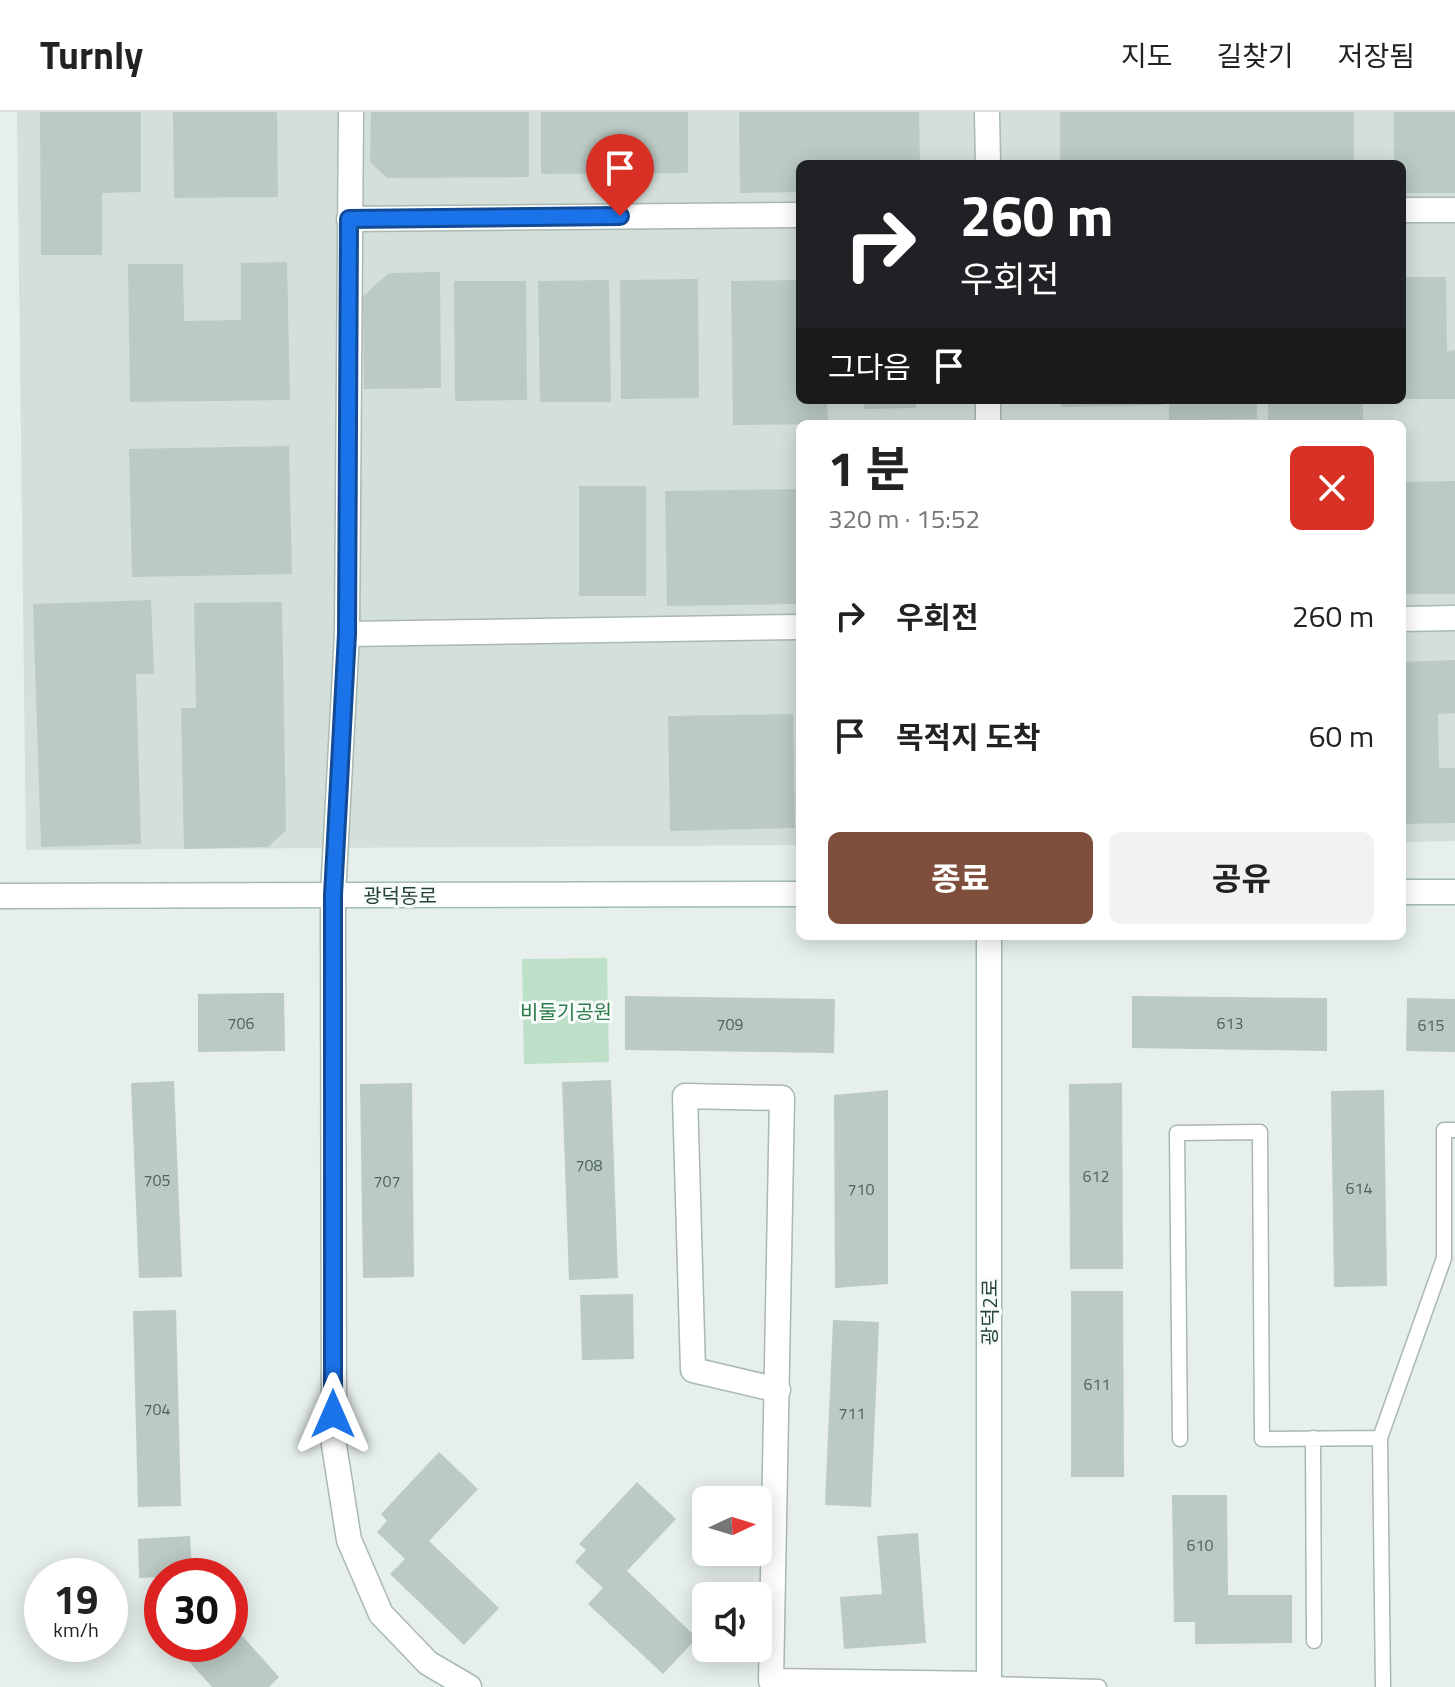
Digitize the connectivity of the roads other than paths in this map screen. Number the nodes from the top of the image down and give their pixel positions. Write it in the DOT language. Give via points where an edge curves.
graph roads {
  1 [pos="351,112"];
  2 [pos="987,112"];
  3 [pos="988,160"];
  4 [pos="1406,210"];
  5 [pos="1455,210"];
  6 [pos="796,215"];
  7 [pos="349,219"];
  8 [pos="1455,618"];
  9 [pos="1406,619"];
  10 [pos="796,627"];
  11 [pos="347,634"];
  12 [pos="1406,892"];
  13 [pos="1455,892"];
  14 [pos="796,894"];
  15 [pos="333,895"];
  16 [pos="0,896"];
  17 [pos="989,940"];
  18 [pos="1455,1130"];
  19 [pos="1449,1258"];
  20 [pos="778,1390"];
  21 [pos="1313,1438"];
  22 [pos="1380,1438"];
  23 [pos="1180,1439"];
  24 [pos="1314,1641"];
  25 [pos="766,1684"];
  26 [pos="989,1685"];
  27 [pos="469,1687"];
  28 [pos="1099,1687"];
  29 [pos="1383,1687"];
  1 -- 7 [label="street"];
  2 -- 3 [label="street"];
  4 -- 5 [label="street"];
  6 -- 7 [label="street"];
  7 -- 11 [label="street"];
  8 -- 9 [label="street"];
  10 -- 11 [label="street"];
  11 -- 15 [label="street"];
  12 -- 13 [label="street"];
  14 -- 15 [label="street, 광덕동로"];
  15 -- 16 [label="street, 광덕동로"];
  15 -- 27 [label="street" via="334,1445 349,1540 381,1614 428,1663"];
  17 -- 26 [label="street, 광덕2로"];
  18 -- 19 [label="lane" via="1444,1130"];
  19 -- 22 [label="lane"];
  20 -- 20 [label="street" via="782,1098 685,1096 693,1370"];
  20 -- 25 [label="street"];
  21 -- 22 [label="lane"];
  21 -- 23 [label="lane" via="1262,1439 1260,1132 1177,1133"];
  21 -- 24 [label="lane"];
  22 -- 29 [label="lane"];
  25 -- 26 [label="street"];
  26 -- 28 [label="lane"];
}
